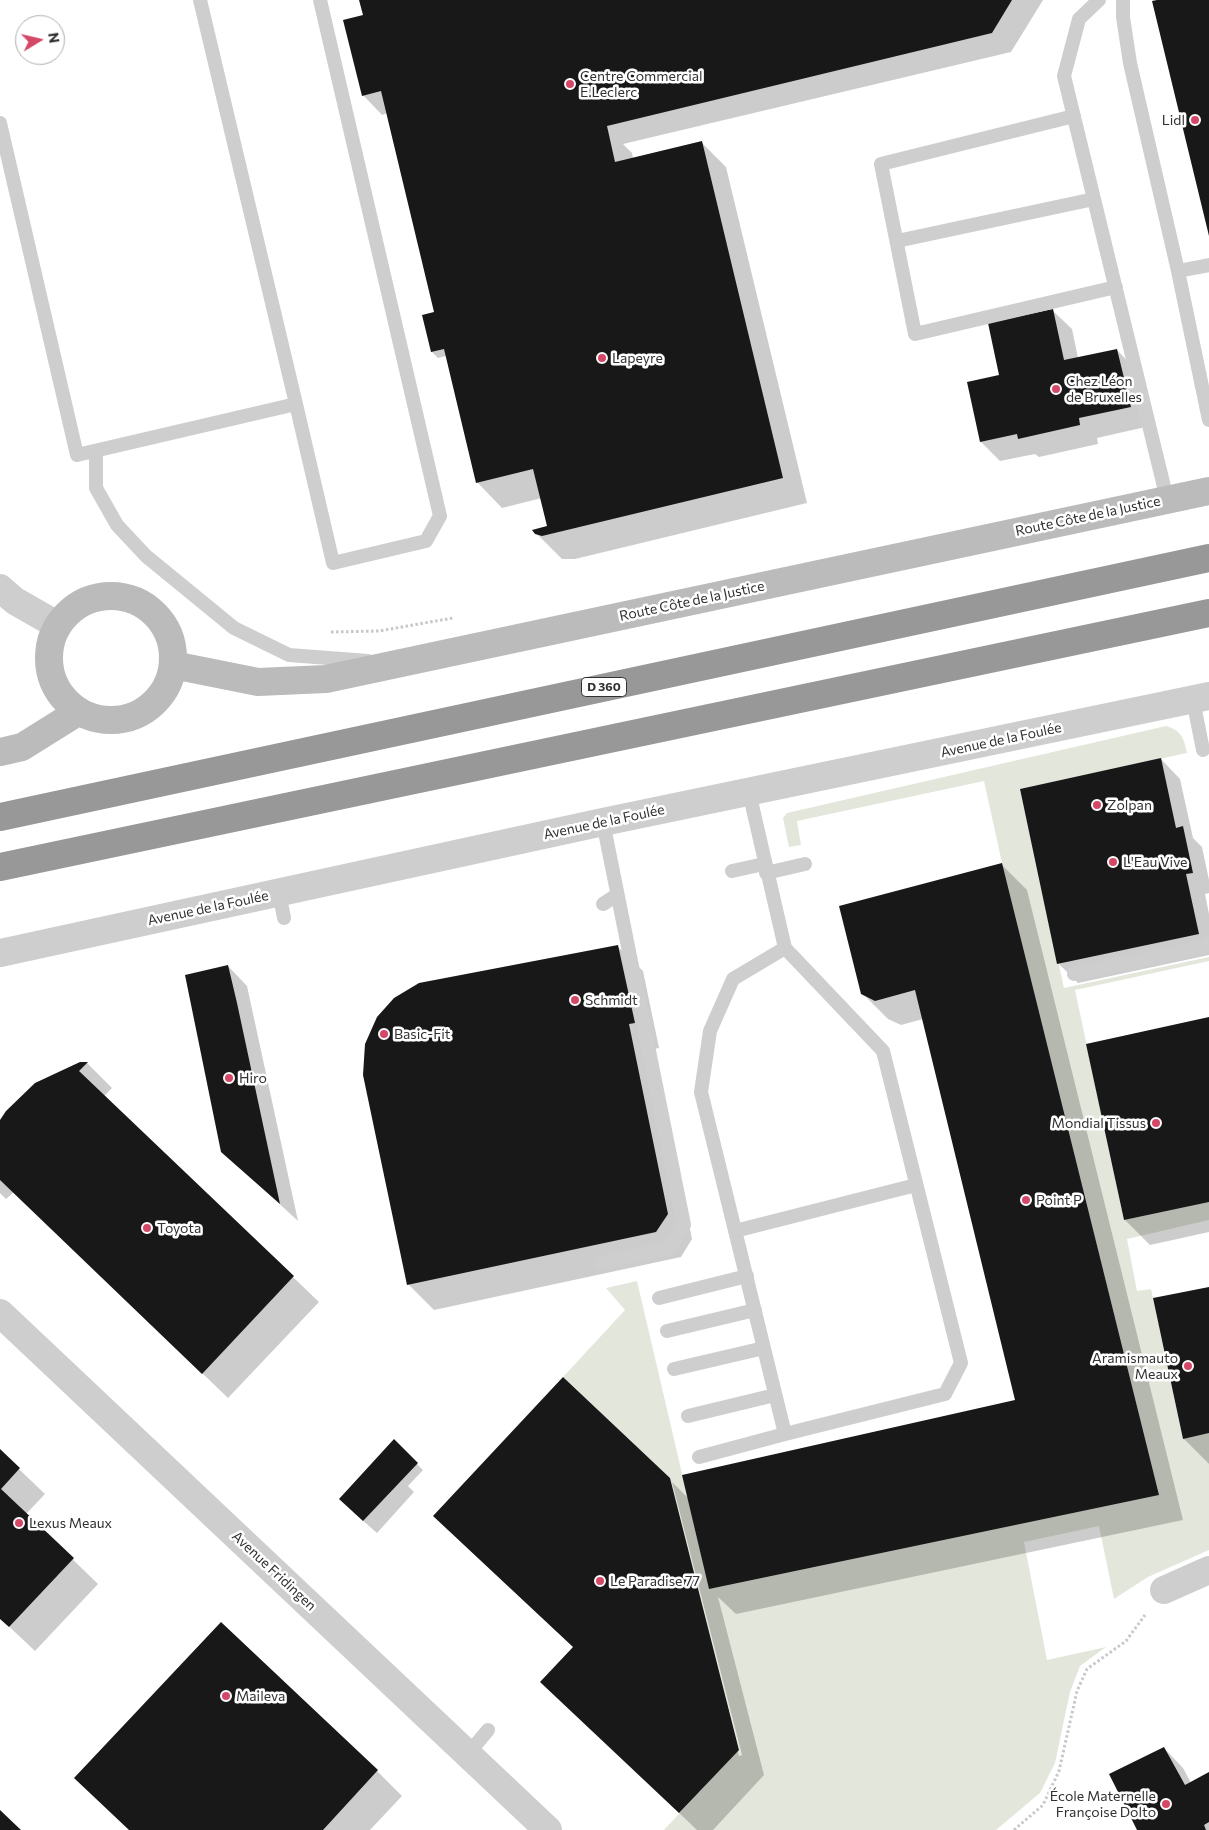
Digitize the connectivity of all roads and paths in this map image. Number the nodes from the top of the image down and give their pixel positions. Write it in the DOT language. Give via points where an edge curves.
graph roads {
  1 [pos="200,0"];
  2 [pos="320,0"];
  3 [pos="1099,0"];
  4 [pos="1124,0"];
  5 [pos="1074,116"];
  6 [pos="0,123"];
  7 [pos="1094,199"];
  8 [pos="897,241"];
  9 [pos="1209,265"];
  10 [pos="1178,271"];
  11 [pos="1116,287"];
  12 [pos="296,404"];
  13 [pos="1209,420"];
  14 [pos="96,451"];
  15 [pos="1209,491"];
  16 [pos="1167,500"];
  17 [pos="1209,558"];
  18 [pos="0,588"];
  19 [pos="1209,613"];
  20 [pos="460,617"];
  21 [pos="58,625"];
  22 [pos="323,632"];
  23 [pos="399,663"];
  24 [pos="173,665"];
  25 [pos="1201,698"];
  26 [pos="78,712"];
  27 [pos="1203,750"];
  28 [pos="0,752"];
  29 [pos="748,792"];
  30 [pos="0,817"];
  31 [pos="603,822"];
  32 [pos="804,864"];
  33 [pos="0,867"];
  34 [pos="765,868"];
  35 [pos="732,871"];
  36 [pos="616,895"];
  37 [pos="603,904"];
  38 [pos="1209,943"];
  39 [pos="785,948"];
  40 [pos="0,953"];
  41 [pos="1074,974"];
  42 [pos="916,1185"];
  43 [pos="735,1231"];
  44 [pos="601,1264"];
  45 [pos="747,1276"];
  46 [pos="659,1298"];
  47 [pos="755,1310"];
  48 [pos="0,1313"];
  49 [pos="667,1331"];
  50 [pos="764,1348"];
  51 [pos="674,1369"];
  52 [pos="775,1395"];
  53 [pos="688,1416"];
  54 [pos="785,1434"];
  55 [pos="699,1457"];
  56 [pos="1209,1570"];
  57 [pos="1164,1590"];
  58 [pos="488,1730"];
  59 [pos="468,1754"];
  60 [pos="548,1830"];
  61 [pos="1014,1830"];
  1 -- 12 [label="lane"];
  2 -- 12 [label="lane" via="440,516 426,541 333,563"];
  3 -- 5 [label="lane" via="1079,19 1064,76"];
  4 -- 10 [label="lane" via="1122,16 1130,63"];
  5 -- 7 [label="lane"];
  5 -- 8 [label="lane" via="881,164"];
  6 -- 14 [label="lane" via="77,455"];
  7 -- 8 [label="lane"];
  7 -- 11 [label="lane"];
  8 -- 11 [label="lane" via="915,334"];
  9 -- 10 [label="lane"];
  10 -- 13 [label="lane"];
  11 -- 16 [label="lane"];
  12 -- 14 [label="lane"];
  14 -- 23 [label="lane" via="96,488 118,525 146,556 234,628 289,655"];
  15 -- 16 [label="street, Route Côte de la Justice"];
  16 -- 23 [label="street, Route Côte de la Justice"];
  17 -- 30 [label="highway, D 360"];
  18 -- 21 [label="street" via="15,601"];
  19 -- 33 [label="highway"];
  20 -- 22 [label="path" via="378,631"];
  21 -- 24 [label="street" via="71,609 90,599 110,595 131,599 150,609 164,625 172,644"];
  21 -- 26 [label="street" via="50,643 48,663 60,694"];
  23 -- 24 [label="street, Route Côte de la Justice" via="326,679 258,682"];
  24 -- 26 [label="street" via="167,685 156,703 139,715 118,721 98,720"];
  25 -- 27 [label="lane"];
  25 -- 29 [label="street, Avenue de la Foulée"];
  26 -- 28 [label="street" via="22,747"];
  29 -- 31 [label="street, Avenue de la Foulée"];
  29 -- 34 [label="lane"];
  31 -- 36 [label="lane"];
  31 -- 40 [label="street, Avenue de la Foulée" via="282,905"];
  32 -- 34 [label="lane"];
  34 -- 35 [label="lane"];
  34 -- 39 [label="lane"];
  36 -- 37 [label="lane"];
  36 -- 44 [label="lane" via="684,1225 668,1248"];
  38 -- 41 [label="lane" via="1204,947"];
  39 -- 42 [label="lane" via="883,1051"];
  39 -- 43 [label="lane" via="733,979 710,1031 701,1092"];
  42 -- 43 [label="lane"];
  42 -- 54 [label="lane" via="961,1363 945,1394"];
  43 -- 45 [label="lane"];
  45 -- 46 [label="lane"];
  45 -- 47 [label="lane"];
  47 -- 49 [label="lane"];
  47 -- 50 [label="lane"];
  48 -- 59 [label="street, Avenue Fridingen"];
  50 -- 51 [label="lane"];
  50 -- 52 [label="lane"];
  52 -- 53 [label="lane"];
  52 -- 54 [label="lane"];
  54 -- 55 [label="lane"];
  56 -- 57 [label="street"];
  57 -- 61 [label="path" via="1126,1641 1087,1669 1077,1691 1059,1771 1043,1805"];
  58 -- 59 [label="lane"];
  59 -- 60 [label="street, Avenue Fridingen"];
}
